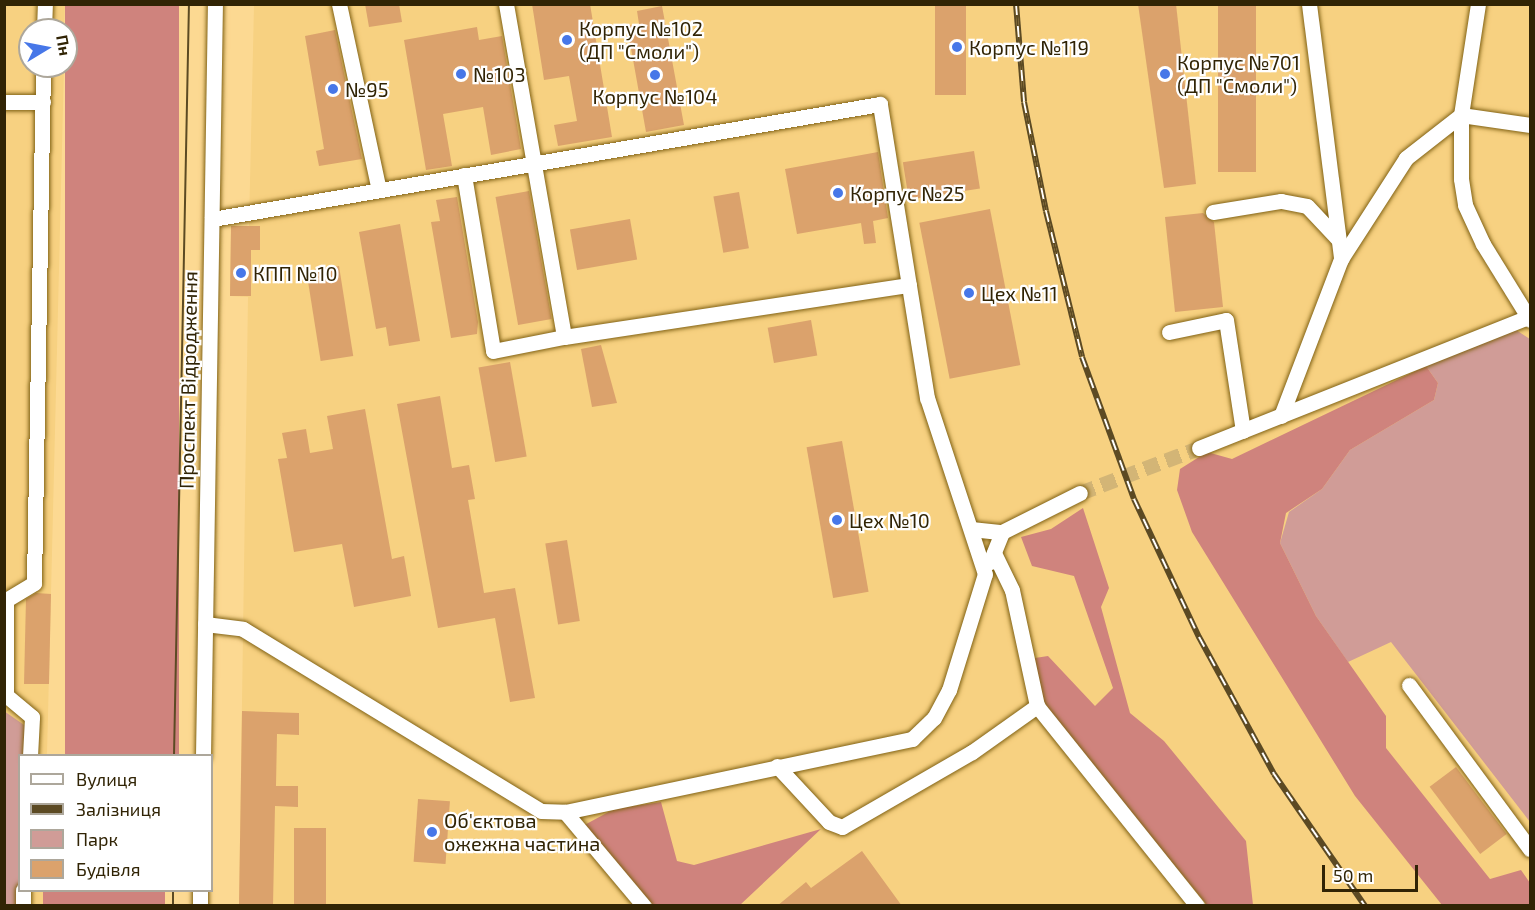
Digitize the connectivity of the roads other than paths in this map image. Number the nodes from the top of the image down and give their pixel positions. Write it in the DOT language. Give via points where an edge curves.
graph roads {
  1 [pos="215,4"];
  2 [pos="339,4"];
  3 [pos="506,4"];
  4 [pos="1309,4"];
  5 [pos="1478,4"];
  6 [pos="44,78"];
  7 [pos="4,102"];
  8 [pos="43,102"];
  9 [pos="1461,115"];
  10 [pos="1530,125"];
  11 [pos="533,164"];
  12 [pos="464,175"];
  13 [pos="379,190"];
  14 [pos="1213,212"];
  15 [pos="212,219"];
  16 [pos="1338,239"];
  17 [pos="1341,260"];
  18 [pos="909,285"];
  19 [pos="1529,319"];
  20 [pos="1169,332"];
  21 [pos="564,337"];
  22 [pos="1281,416"];
  23 [pos="1243,431"];
  24 [pos="1199,448"];
  25 [pos="1080,493"];
  26 [pos="971,529"];
  27 [pos="1002,532"];
  28 [pos="994,553"];
  29 [pos="985,574"];
  30 [pos="205,624"];
  31 [pos="5,627"];
  32 [pos="1409,685"];
  33 [pos="1037,706"];
  34 [pos="30,754"];
  35 [pos="202,754"];
  36 [pos="777,766"];
  37 [pos="565,812"];
  38 [pos="1530,849"];
  39 [pos="644,906"];
  40 [pos="1197,906"];
  1 -- 15 [label="street, Проспект Відродження"];
  2 -- 13 [label="street"];
  3 -- 11 [label="street"];
  4 -- 16 [label="street"];
  5 -- 9 [label="street"];
  6 -- 8 [label="street"];
  7 -- 8 [label="street"];
  8 -- 31 [label="street" via="34,583 6,600"];
  9 -- 10 [label="street"];
  9 -- 17 [label="street" via="1406,158"];
  9 -- 19 [label="street" via="1465,205"];
  11 -- 12 [label="street"];
  11 -- 18 [label="street" via="880,104"];
  11 -- 21 [label="street"];
  12 -- 13 [label="street"];
  12 -- 21 [label="street" via="493,351"];
  13 -- 15 [label="street"];
  14 -- 16 [label="street" via="1281,201 1307,206"];
  15 -- 30 [label="street, Проспект Відродження"];
  16 -- 17 [label="street"];
  17 -- 22 [label="street"];
  18 -- 21 [label="street"];
  18 -- 26 [label="street" via="927,398"];
  19 -- 22 [label="street"];
  20 -- 23 [label="street" via="1226,320"];
  22 -- 23 [label="street"];
  23 -- 24 [label="street"];
  25 -- 27 [label="street"];
  26 -- 27 [label="street"];
  26 -- 29 [label="street"];
  27 -- 28 [label="street"];
  28 -- 29 [label="street"];
  28 -- 33 [label="street" via="1012,590"];
  29 -- 36 [label="street" via="949,690 934,718 912,739 884,749"];
  30 -- 35 [label="street, Проспект Відродження"];
  30 -- 37 [label="street" via="243,629 541,811"];
  31 -- 34 [label="street" via="6,695 32,717"];
  32 -- 38 [label="street"];
  33 -- 36 [label="street" via="850,825 829,822"];
  33 -- 40 [label="street"];
  36 -- 37 [label="street"];
  37 -- 39 [label="street"];
}
